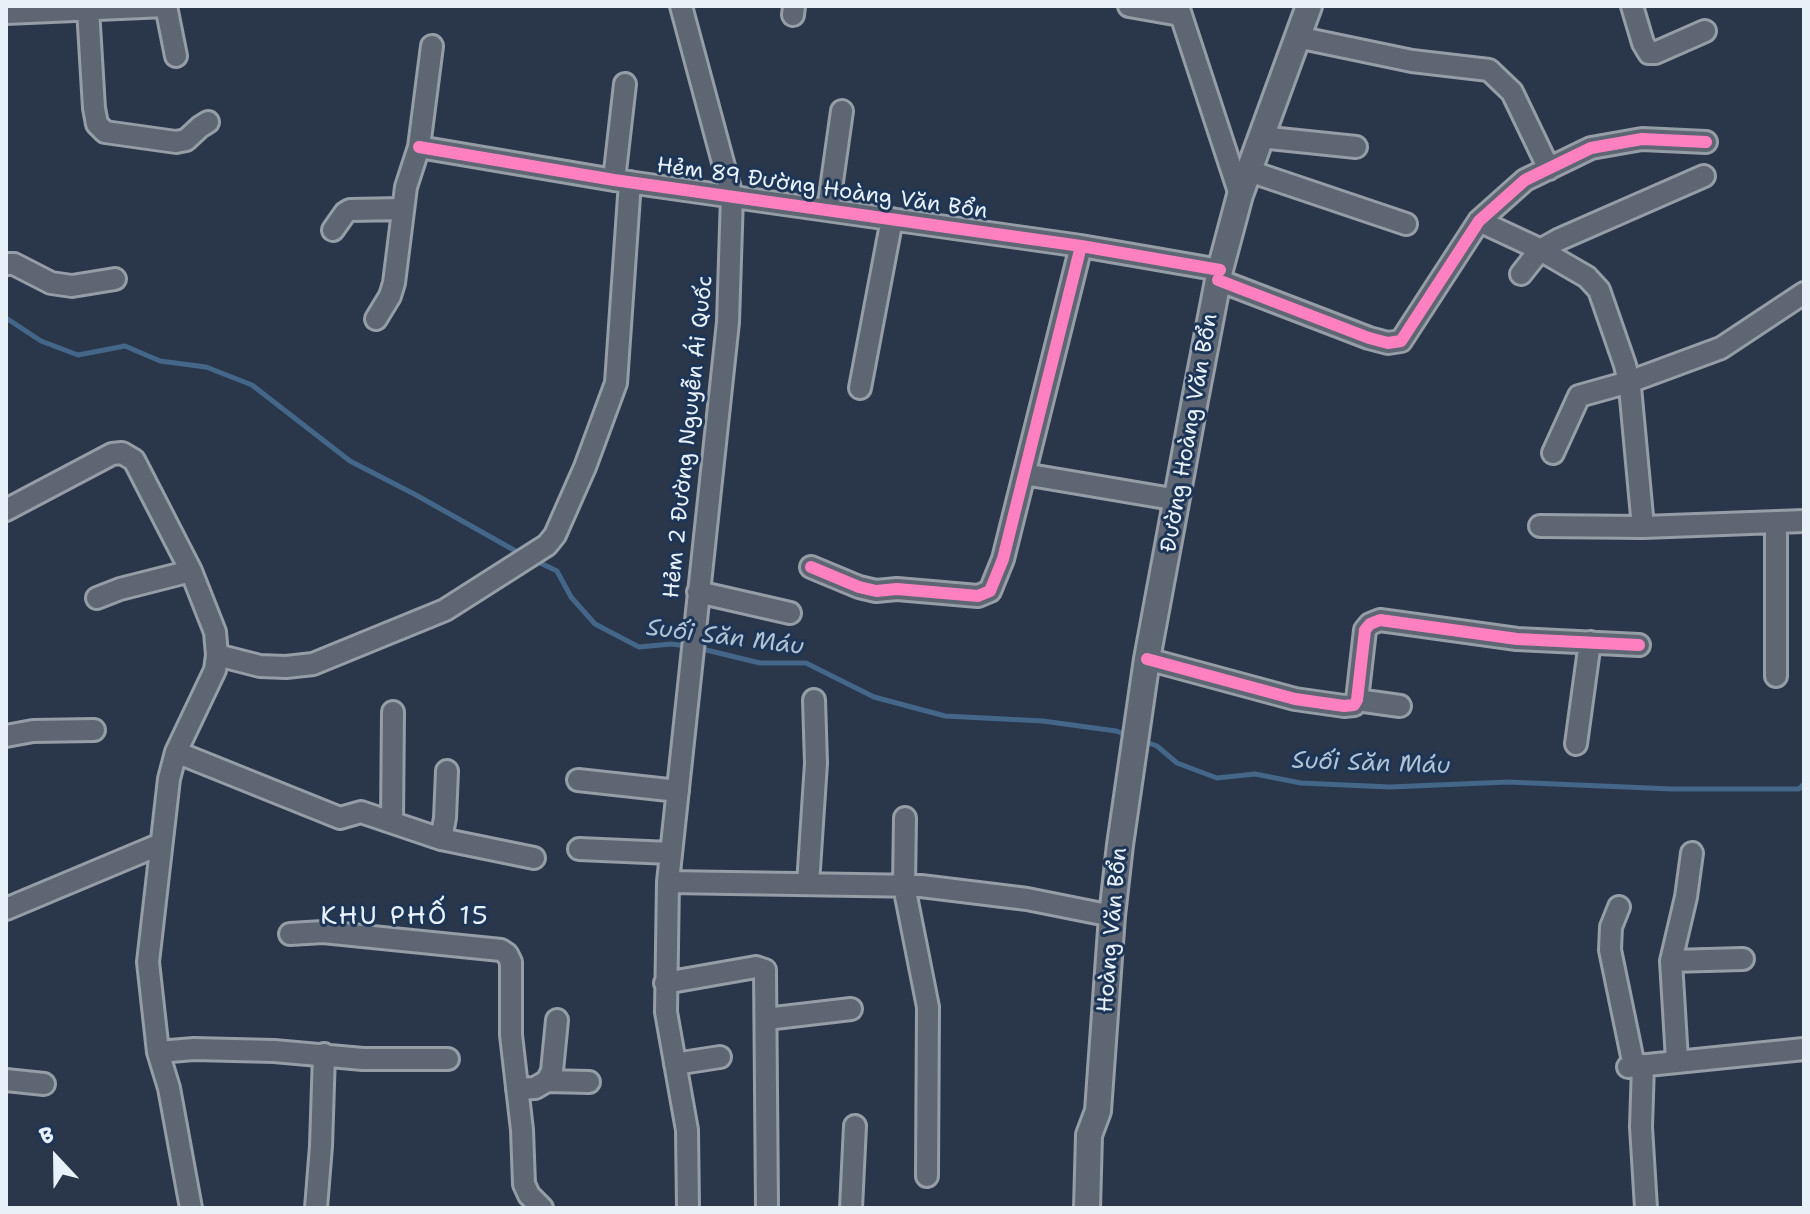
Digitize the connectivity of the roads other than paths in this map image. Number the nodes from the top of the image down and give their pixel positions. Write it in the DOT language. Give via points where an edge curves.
graph roads {
  1 [pos="166,6"];
  2 [pos="681,6"];
  3 [pos="1129,6"];
  4 [pos="1309,6"];
  5 [pos="1632,6"];
  6 [pos="88,9"];
  7 [pos="1179,10"];
  8 [pos="6,13"];
  9 [pos="1705,31"];
  10 [pos="1297,37"];
  11 [pos="432,46"];
  12 [pos="176,56"];
  13 [pos="625,84"];
  14 [pos="842,111"];
  15 [pos="208,122"];
  16 [pos="1260,137"];
  17 [pos="1706,142"];
  18 [pos="419,147"];
  19 [pos="1356,147"];
  20 [pos="1549,169"];
  21 [pos="1249,171"];
  22 [pos="1704,176"];
  23 [pos="622,181"];
  24 [pos="1240,195"];
  25 [pos="732,196"];
  26 [pos="403,209"];
  27 [pos="828,210"];
  28 [pos="892,219"];
  29 [pos="1479,221"];
  30 [pos="1406,224"];
  31 [pos="333,230"];
  32 [pos="1081,246"];
  33 [pos="1540,250"];
  34 [pos="6,264"];
  35 [pos="1521,274"];
  36 [pos="1219,275"];
  37 [pos="115,279"];
  38 [pos="1804,293"];
  39 [pos="376,319"];
  40 [pos="1629,382"];
  41 [pos="860,388"];
  42 [pos="1553,453"];
  43 [pos="1024,474"];
  44 [pos="1178,500"];
  45 [pos="6,510"];
  46 [pos="1804,521"];
  47 [pos="1776,522"];
  48 [pos="1540,526"];
  49 [pos="1643,527"];
  50 [pos="811,567"];
  51 [pos="191,571"];
  52 [pos="698,592"];
  53 [pos="97,598"];
  54 [pos="790,613"];
  55 [pos="1590,642"];
  56 [pos="1639,645"];
  57 [pos="217,655"];
  58 [pos="1147,659"];
  59 [pos="1776,676"];
  60 [pos="814,700"];
  61 [pos="1357,700"];
  62 [pos="1400,706"];
  63 [pos="393,712"];
  64 [pos="94,730"];
  65 [pos="6,736"];
  66 [pos="1136,738"];
  67 [pos="1576,744"];
  68 [pos="176,752"];
  69 [pos="447,771"];
  70 [pos="578,780"];
  71 [pos="678,791"];
  72 [pos="905,818"];
  73 [pos="392,821"];
  74 [pos="441,839"];
  75 [pos="161,844"];
  76 [pos="579,849"];
  77 [pos="670,853"];
  78 [pos="1692,853"];
  79 [pos="534,858"];
  80 [pos="668,882"];
  81 [pos="808,884"];
  82 [pos="904,886"];
  83 [pos="1619,907"];
  84 [pos="6,909"];
  85 [pos="1112,916"];
  86 [pos="290,934"];
  87 [pos="1743,959"];
  88 [pos="1671,961"];
  89 [pos="665,983"];
  90 [pos="851,1009"];
  91 [pos="766,1019"];
  92 [pos="557,1020"];
  93 [pos="1804,1049"];
  94 [pos="158,1052"];
  95 [pos="324,1054"];
  96 [pos="720,1057"];
  97 [pos="448,1059"];
  98 [pos="1677,1060"];
  99 [pos="675,1064"];
  100 [pos="1635,1066"];
  101 [pos="6,1080"];
  102 [pos="547,1081"];
  103 [pos="589,1082"];
  104 [pos="44,1084"];
  105 [pos="517,1089"];
  106 [pos="1098,1111"];
  107 [pos="855,1126"];
  108 [pos="927,1176"];
  109 [pos="191,1208"];
  110 [pos="316,1208"];
  111 [pos="542,1208"];
  112 [pos="688,1208"];
  113 [pos="767,1208"];
  114 [pos="851,1208"];
  115 [pos="1087,1208"];
  116 [pos="1103,1208"];
  117 [pos="1646,1208"];
  1 -- 6 [label="street"];
  1 -- 12 [label="street"];
  2 -- 25 [label="street, Hẻm 2 Đường Nguyễn Ái Quốc"];
  3 -- 7 [label="street"];
  4 -- 10 [label="main road, Đường Hoàng Văn Bổn"];
  5 -- 9 [label="street" via="1649,53"];
  6 -- 8 [label="street"];
  6 -- 15 [label="street" via="94,108 105,132 176,142"];
  7 -- 24 [label="street"];
  10 -- 16 [label="main road, Đường Hoàng Văn Bổn"];
  10 -- 20 [label="street" via="1412,61 1489,70 1512,92"];
  11 -- 18 [label="street"];
  13 -- 23 [label="street"];
  14 -- 27 [label="street"];
  16 -- 19 [label="street"];
  16 -- 21 [label="main road, Đường Hoàng Văn Bổn"];
  17 -- 20 [label="street" via="1642,139 1591,148"];
  18 -- 23 [label="street, Hẻm 89 Đường Hoàng Văn Bổn"];
  18 -- 26 [label="street"];
  20 -- 29 [label="street" via="1525,180"];
  21 -- 24 [label="main road, Đường Hoàng Văn Bổn"];
  21 -- 30 [label="street"];
  22 -- 33 [label="street"];
  23 -- 25 [label="street, Hẻm 89 Đường Hoàng Văn Bổn"];
  23 -- 57 [label="street" via="616,383 555,535 531,557 445,610 313,664 260,666"];
  24 -- 36 [label="main road, Đường Hoàng Văn Bổn"];
  25 -- 27 [label="street, Hẻm 89 Đường Hoàng Văn Bổn"];
  25 -- 52 [label="street, Hẻm 2 Đường Nguyễn Ái Quốc" via="728,322"];
  26 -- 31 [label="street" via="350,210"];
  26 -- 39 [label="street" via="394,283"];
  27 -- 28 [label="street, Hẻm 89 Đường Hoàng Văn Bổn"];
  28 -- 32 [label="street, Hẻm 89 Đường Hoàng Văn Bổn"];
  28 -- 41 [label="street"];
  29 -- 33 [label="street"];
  29 -- 36 [label="street, Hẻm 89 Đường Hoàng Văn Bổn" via="1401,341 1369,338"];
  32 -- 36 [label="street, Hẻm 89 Đường Hoàng Văn Bổn"];
  32 -- 43 [label="street"];
  33 -- 35 [label="street"];
  33 -- 40 [label="street" via="1587,277 1599,290"];
  34 -- 37 [label="street" via="72,286"];
  36 -- 44 [label="main road, Đường Hoàng Văn Bổn"];
  38 -- 40 [label="street" via="1721,348"];
  40 -- 42 [label="street" via="1579,396"];
  40 -- 49 [label="street"];
  43 -- 44 [label="street"];
  43 -- 50 [label="street" via="990,591 978,596 876,591"];
  44 -- 58 [label="main road, Đường Hoàng Văn Bổn"];
  45 -- 51 [label="street" via="122,453 134,460"];
  46 -- 47 [label="street"];
  47 -- 49 [label="street"];
  47 -- 59 [label="street"];
  48 -- 49 [label="street"];
  51 -- 53 [label="street"];
  51 -- 57 [label="street" via="215,632"];
  52 -- 54 [label="street"];
  52 -- 71 [label="street, Hẻm 2 Đường Nguyễn Ái Quốc"];
  55 -- 56 [label="street"];
  55 -- 61 [label="street" via="1517,639 1380,620 1365,630"];
  55 -- 67 [label="street"];
  57 -- 68 [label="street" via="205,694"];
  58 -- 61 [label="street" via="1295,699 1344,706"];
  58 -- 66 [label="main road, Đường Hoàng Văn Bổn"];
  60 -- 81 [label="street" via="816,763"];
  61 -- 62 [label="street"];
  63 -- 73 [label="street"];
  64 -- 65 [label="street"];
  66 -- 85 [label="main road, Hoàng Văn Bổn"];
  68 -- 73 [label="street" via="340,818 361,812"];
  68 -- 75 [label="street"];
  69 -- 74 [label="street"];
  70 -- 71 [label="street"];
  71 -- 77 [label="street, Hẻm 2 Đường Nguyễn Ái Quốc"];
  72 -- 82 [label="street"];
  73 -- 74 [label="street"];
  74 -- 79 [label="street"];
  75 -- 84 [label="street"];
  75 -- 94 [label="street" via="148,962"];
  76 -- 77 [label="street"];
  77 -- 80 [label="street, Hẻm 2 Đường Nguyễn Ái Quốc"];
  78 -- 88 [label="street"];
  80 -- 81 [label="street"];
  80 -- 89 [label="street, Hẻm 2 Đường Nguyễn Ái Quốc"];
  81 -- 82 [label="street"];
  82 -- 85 [label="street" via="1027,899"];
  82 -- 108 [label="street" via="928,1007"];
  83 -- 100 [label="street" via="1610,950"];
  85 -- 106 [label="main road, Hoàng Văn Bổn"];
  86 -- 105 [label="street" via="323,932 507,954"];
  87 -- 88 [label="street"];
  88 -- 98 [label="street"];
  89 -- 91 [label="street" via="761,968 766,975"];
  89 -- 99 [label="street, Hẻm 2 Đường Nguyễn Ái Quốc"];
  90 -- 91 [label="street"];
  91 -- 113 [label="street"];
  92 -- 102 [label="street"];
  93 -- 98 [label="street"];
  94 -- 95 [label="street"];
  94 -- 109 [label="street"];
  95 -- 97 [label="street"];
  95 -- 110 [label="street"];
  96 -- 99 [label="street"];
  98 -- 100 [label="street"];
  99 -- 112 [label="street, Hẻm 2 Đường Nguyễn Ái Quốc" via="687,1130"];
  100 -- 117 [label="street"];
  101 -- 104 [label="street"];
  102 -- 103 [label="street"];
  102 -- 105 [label="street"];
  105 -- 111 [label="street" via="524,1184"];
  106 -- 115 [label="main road, Hoàng Văn Bổn" via="1089,1135"];
  106 -- 116 [label="main road, Hoàng Văn Bổn" via="1105,1134"];
  107 -- 114 [label="street"];
}
